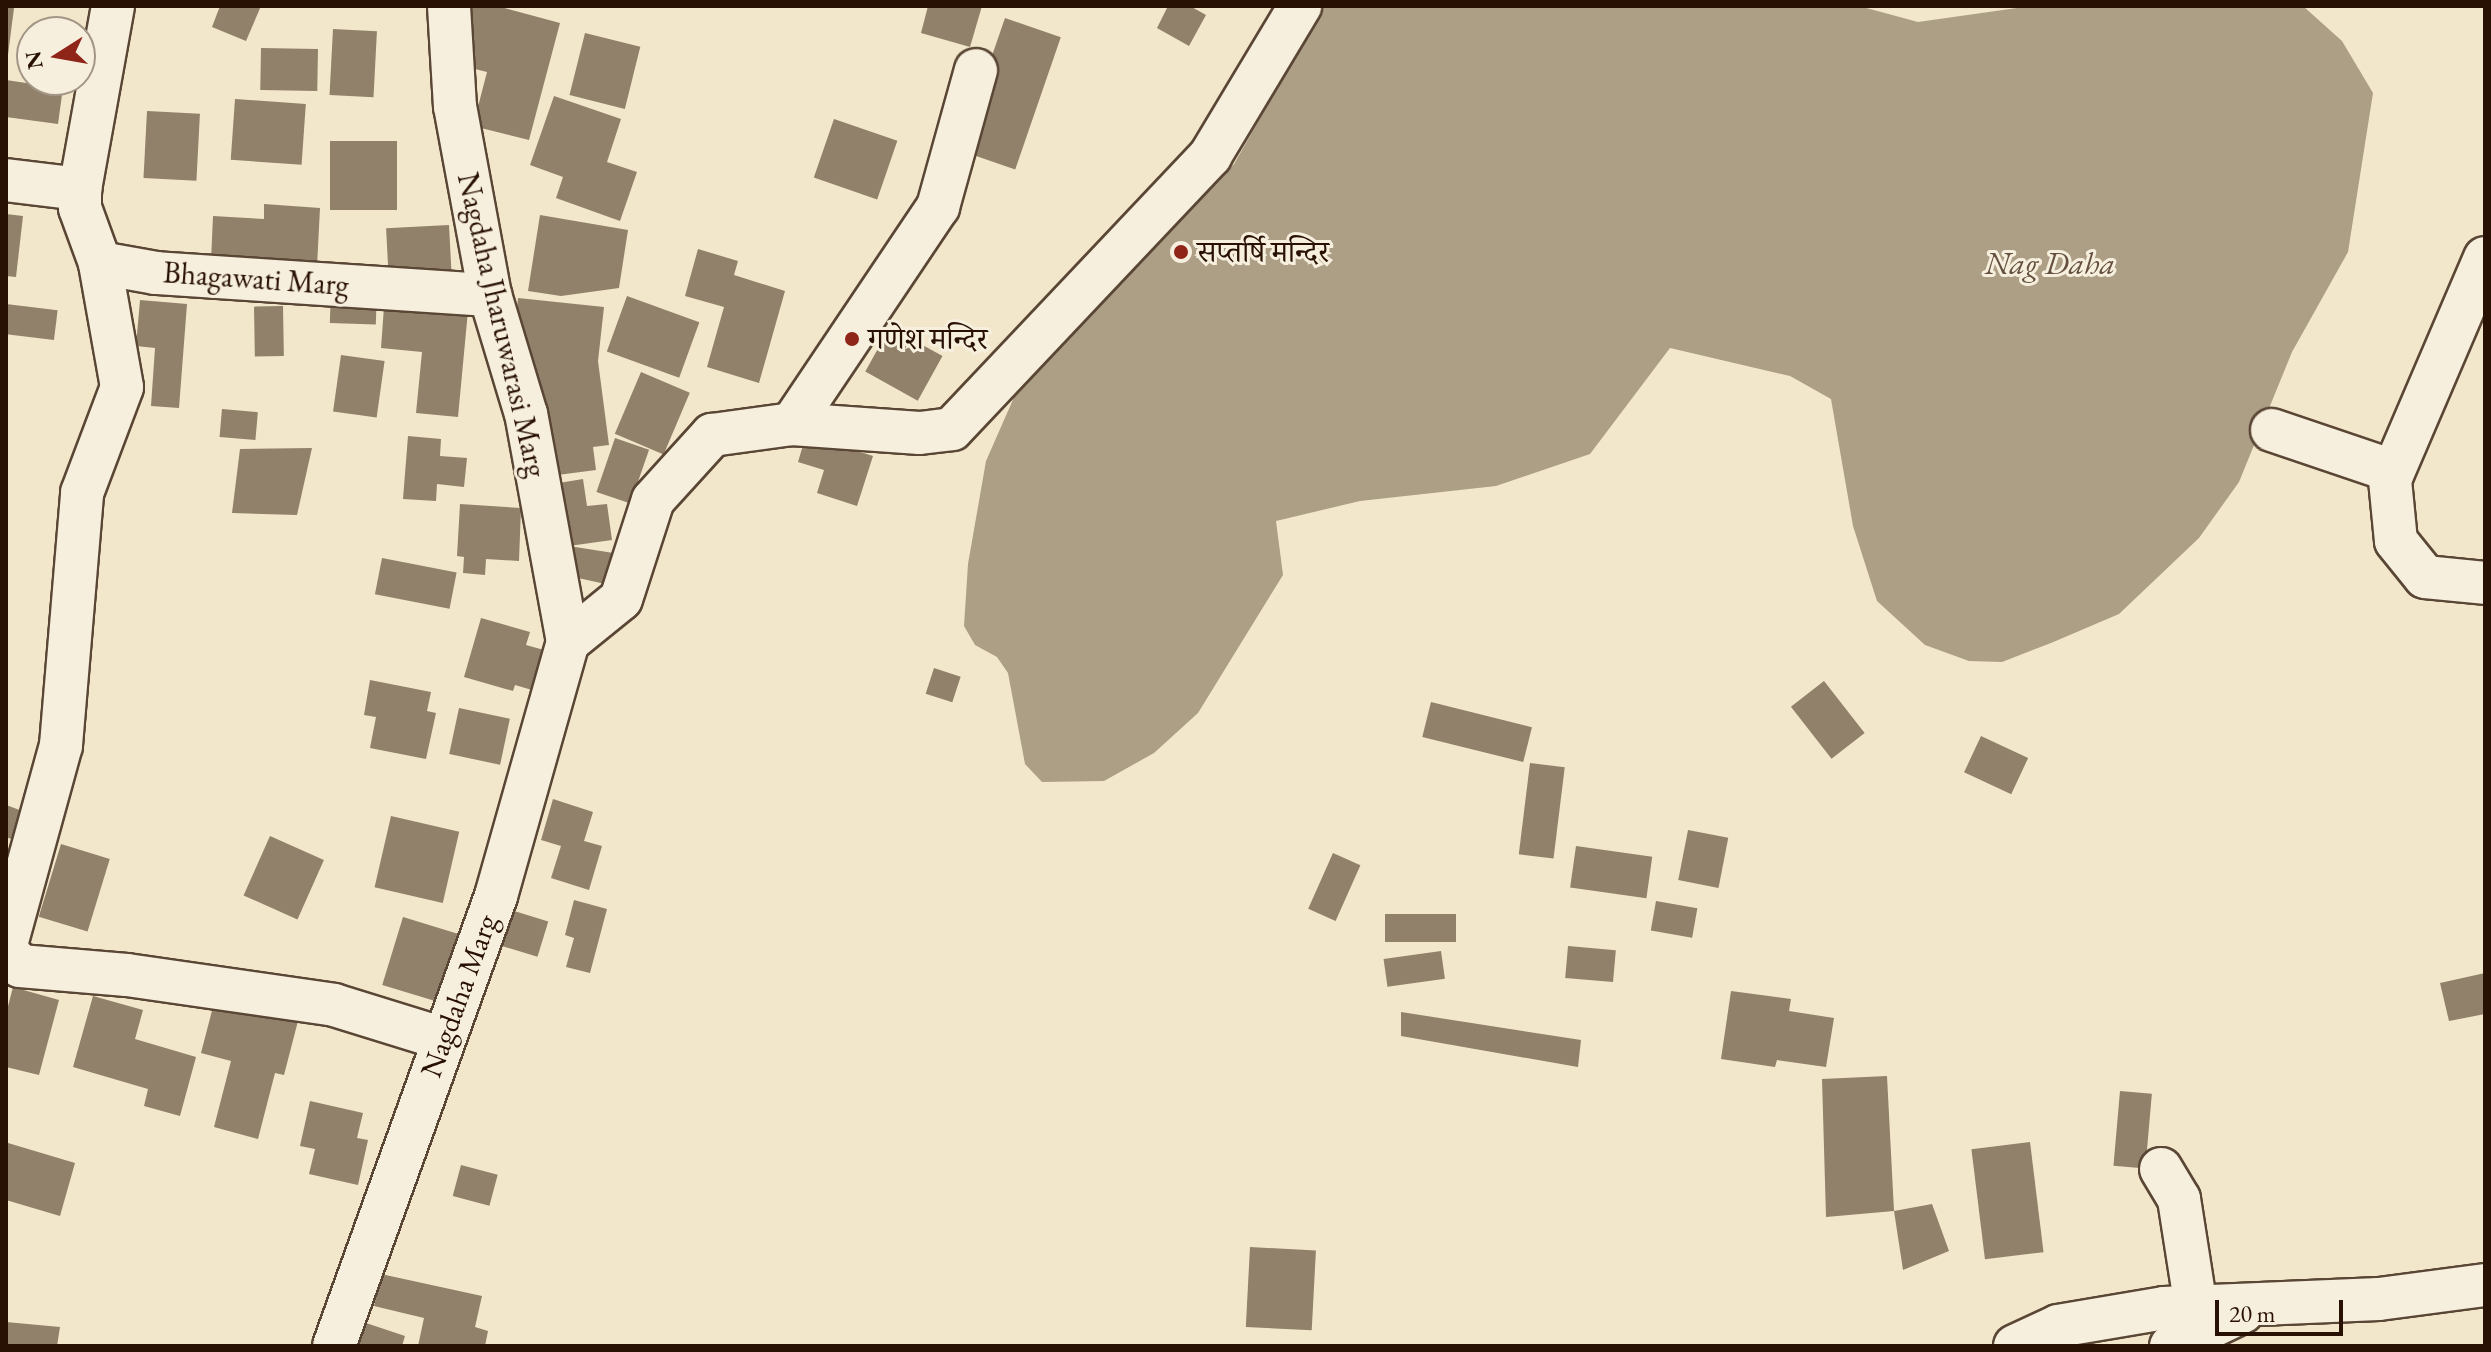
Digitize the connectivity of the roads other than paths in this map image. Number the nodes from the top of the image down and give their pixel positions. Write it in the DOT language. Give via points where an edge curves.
graph roads {
  1 [pos="113,6"];
  2 [pos="449,6"];
  3 [pos="1300,6"];
  4 [pos="976,70"];
  5 [pos="6,180"];
  6 [pos="80,189"];
  7 [pos="2485,258"];
  8 [pos="100,263"];
  9 [pos="490,295"];
  10 [pos="792,424"];
  11 [pos="2272,430"];
  12 [pos="2393,471"];
  13 [pos="2485,583"];
  14 [pos="568,642"];
  15 [pos="6,947"];
  16 [pos="444,1039"];
  17 [pos="2161,1169"];
  18 [pos="2485,1285"];
  19 [pos="2254,1306"];
  20 [pos="2196,1307"];
  21 [pos="334,1346"];
  22 [pos="2015,1346"];
  23 [pos="2171,1346"];
  1 -- 6 [label="street"];
  2 -- 9 [label="street, Nagdaha Jharuwarasi Marg" via="455,107"];
  3 -- 10 [label="street" via="1210,156 952,429 920,433"];
  4 -- 10 [label="street" via="938,207"];
  5 -- 6 [label="street"];
  6 -- 8 [label="street" via="80,208"];
  7 -- 12 [label="street" via="2418,424"];
  8 -- 9 [label="street, Bhagawati Marg" via="156,273"];
  8 -- 15 [label="street" via="122,387 82,493 61,745"];
  9 -- 14 [label="street, Nagdaha Jharuwarasi Marg" via="526,414"];
  10 -- 14 [label="street" via="712,435 653,500 621,599"];
  11 -- 12 [label="street"];
  12 -- 13 [label="street" via="2396,541 2425,577"];
  14 -- 16 [label="street, Nagdaha Marg" via="496,896"];
  15 -- 16 [label="street" via="20,966 127,975 334,1005"];
  16 -- 21 [label="street, Nagdaha Marg"];
  17 -- 20 [label="street" via="2179,1199"];
  18 -- 19 [label="street" via="2379,1299"];
  19 -- 20 [label="street"];
  19 -- 23 [label="street"];
  20 -- 22 [label="street" via="2058,1326"];
}
